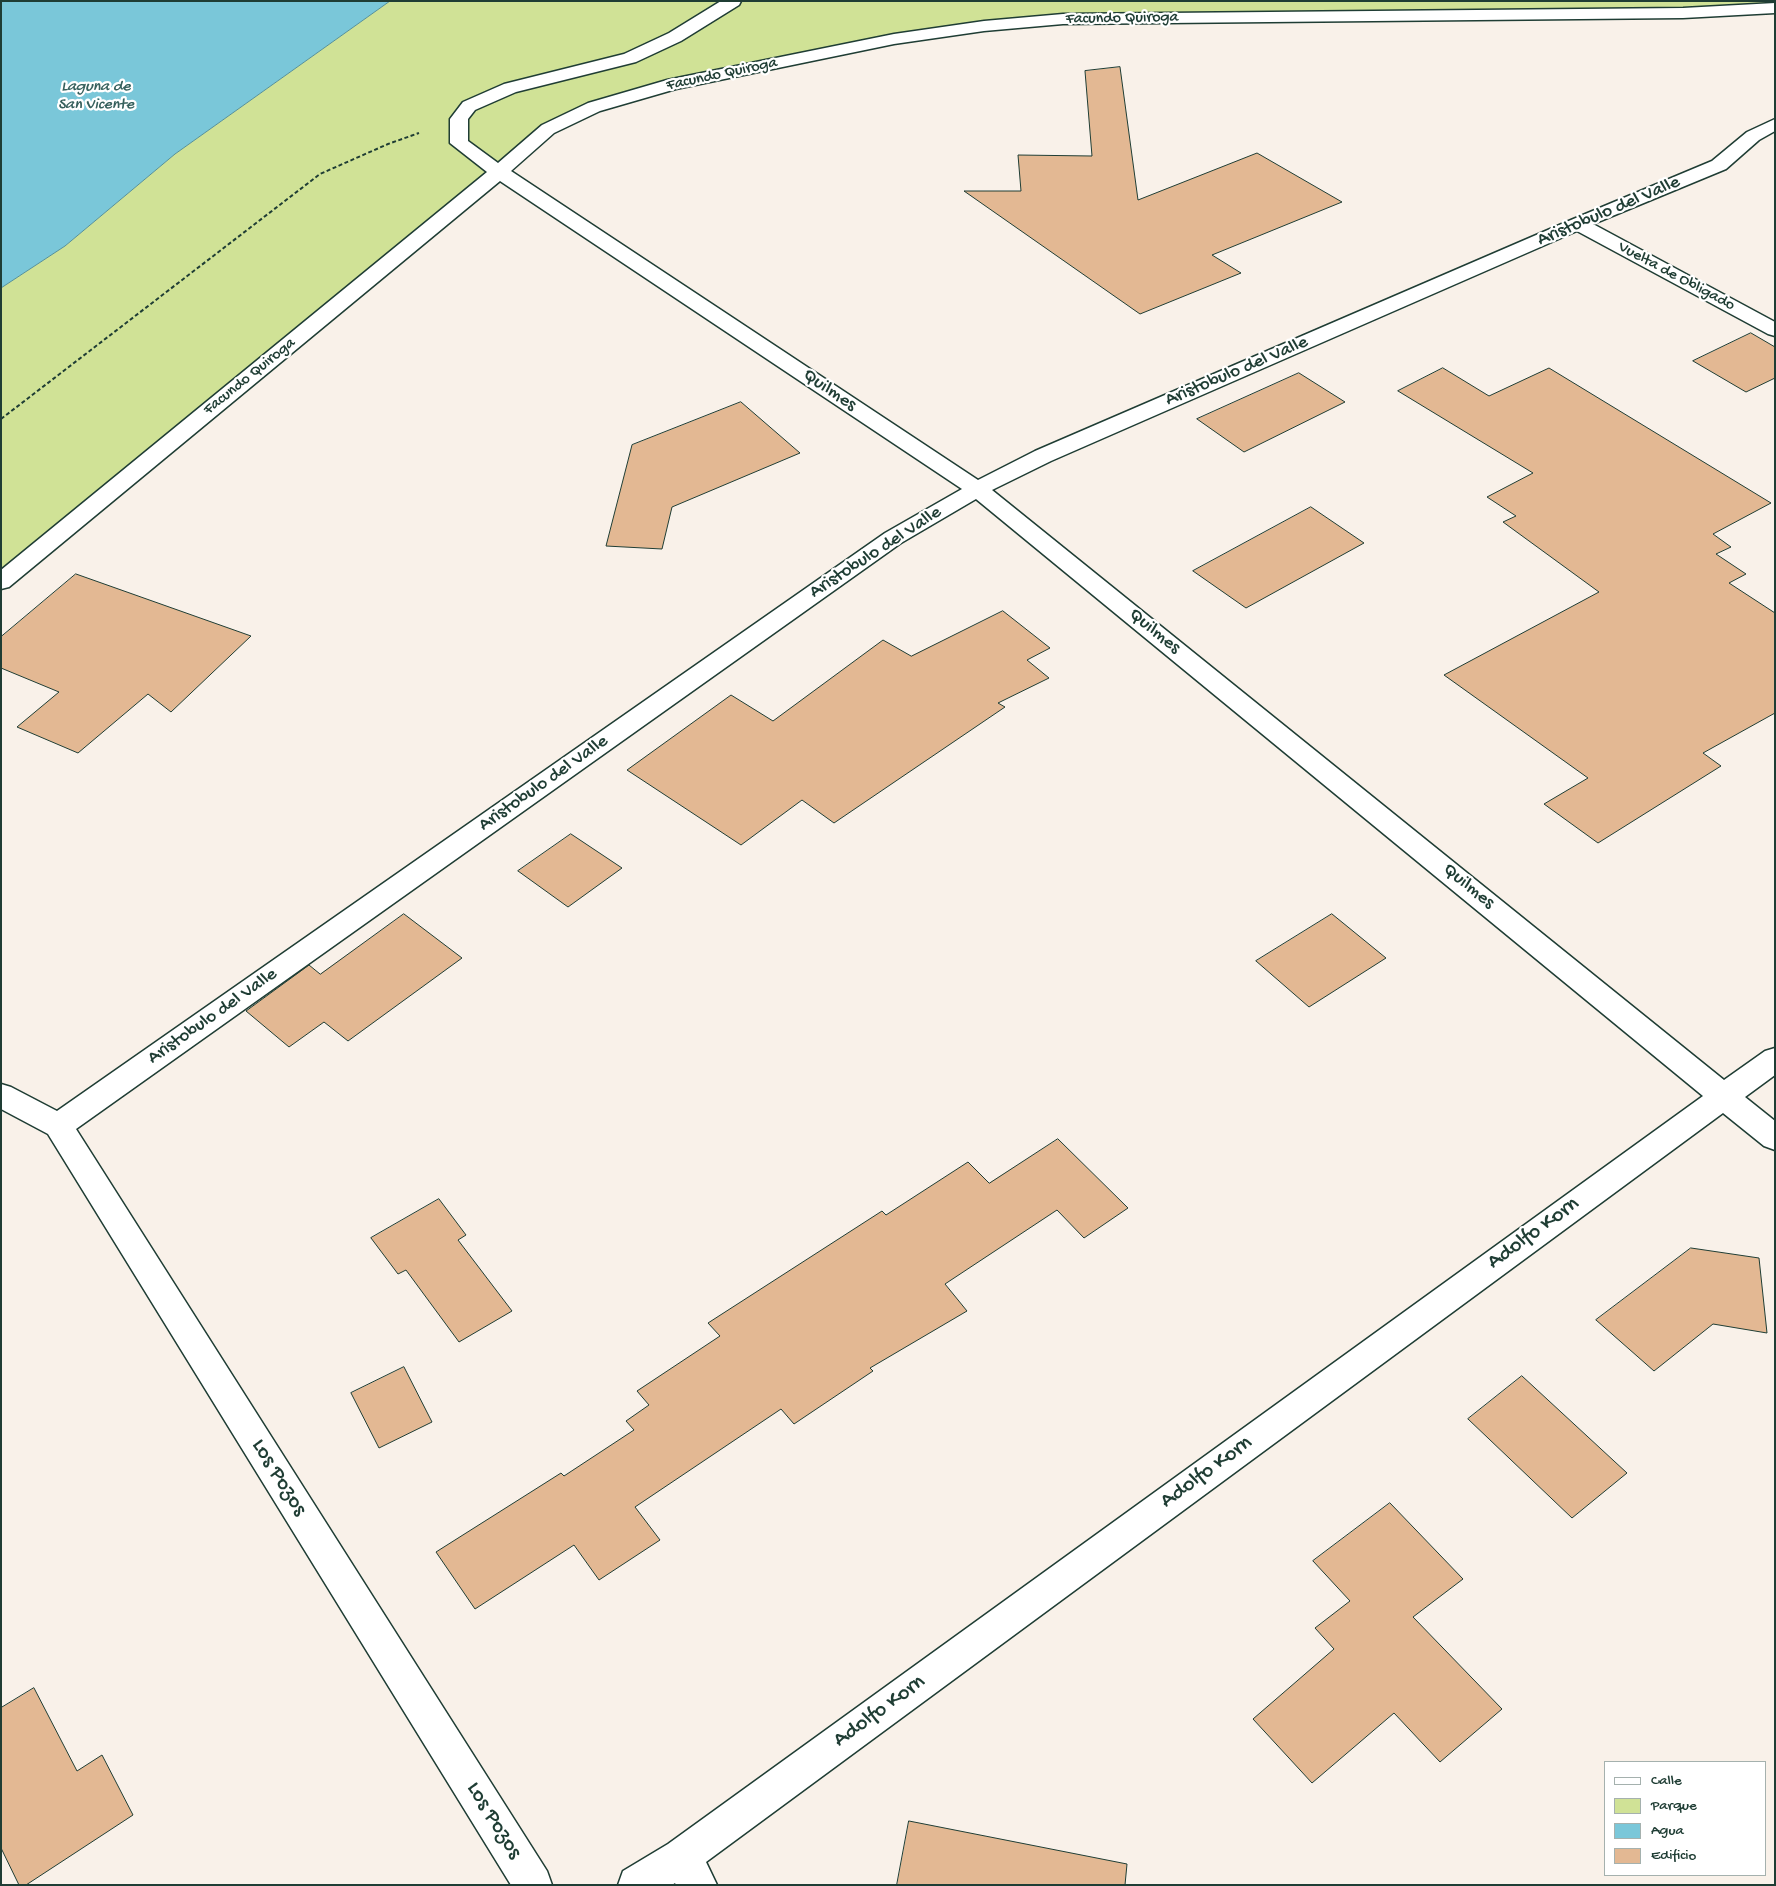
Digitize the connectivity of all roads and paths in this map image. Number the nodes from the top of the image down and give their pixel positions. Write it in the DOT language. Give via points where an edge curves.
graph roads {
  1 [pos="733,1"];
  2 [pos="1775,8"];
  3 [pos="459,119"];
  4 [pos="1775,124"];
  5 [pos="499,172"];
  6 [pos="1578,224"];
  7 [pos="1775,330"];
  8 [pos="1,419"];
  9 [pos="977,489"];
  10 [pos="1,582"];
  11 [pos="1775,1059"];
  12 [pos="1,1095"];
  13 [pos="1724,1095"];
  14 [pos="58,1126"];
  15 [pos="1775,1138"];
  16 [pos="690,1871"];
  17 [pos="533,1885"];
  18 [pos="637,1885"];
  1 -- 3 [label="street" via="675,37 630,58 510,88 469,106"];
  2 -- 5 [label="street, Facundo Quiroga" via="1683,13 1063,19 984,26 894,40 673,84 594,107 548,129"];
  3 -- 5 [label="street" via="459,143"];
  3 -- 8 [label="path" via="388,144 320,174"];
  4 -- 6 [label="street, Aristobulo del Valle" via="1753,136 1719,165"];
  5 -- 9 [label="street, Quilmes"];
  5 -- 10 [label="street, Facundo Quiroga"];
  6 -- 7 [label="street, Vuelta de Obligado"];
  6 -- 9 [label="street, Aristobulo del Valle" via="1043,456"];
  9 -- 13 [label="street, Quilmes"];
  9 -- 14 [label="street, Aristobulo del Valle" via="893,538"];
  11 -- 13 [label="street, Adolfo Korn"];
  12 -- 14 [label="street, Los Pozos"];
  13 -- 15 [label="street, Quilmes"];
  13 -- 16 [label="street, Adolfo Korn"];
  14 -- 17 [label="street, Los Pozos"];
  16 -- 18 [label="street, Adolfo Korn"];
}
